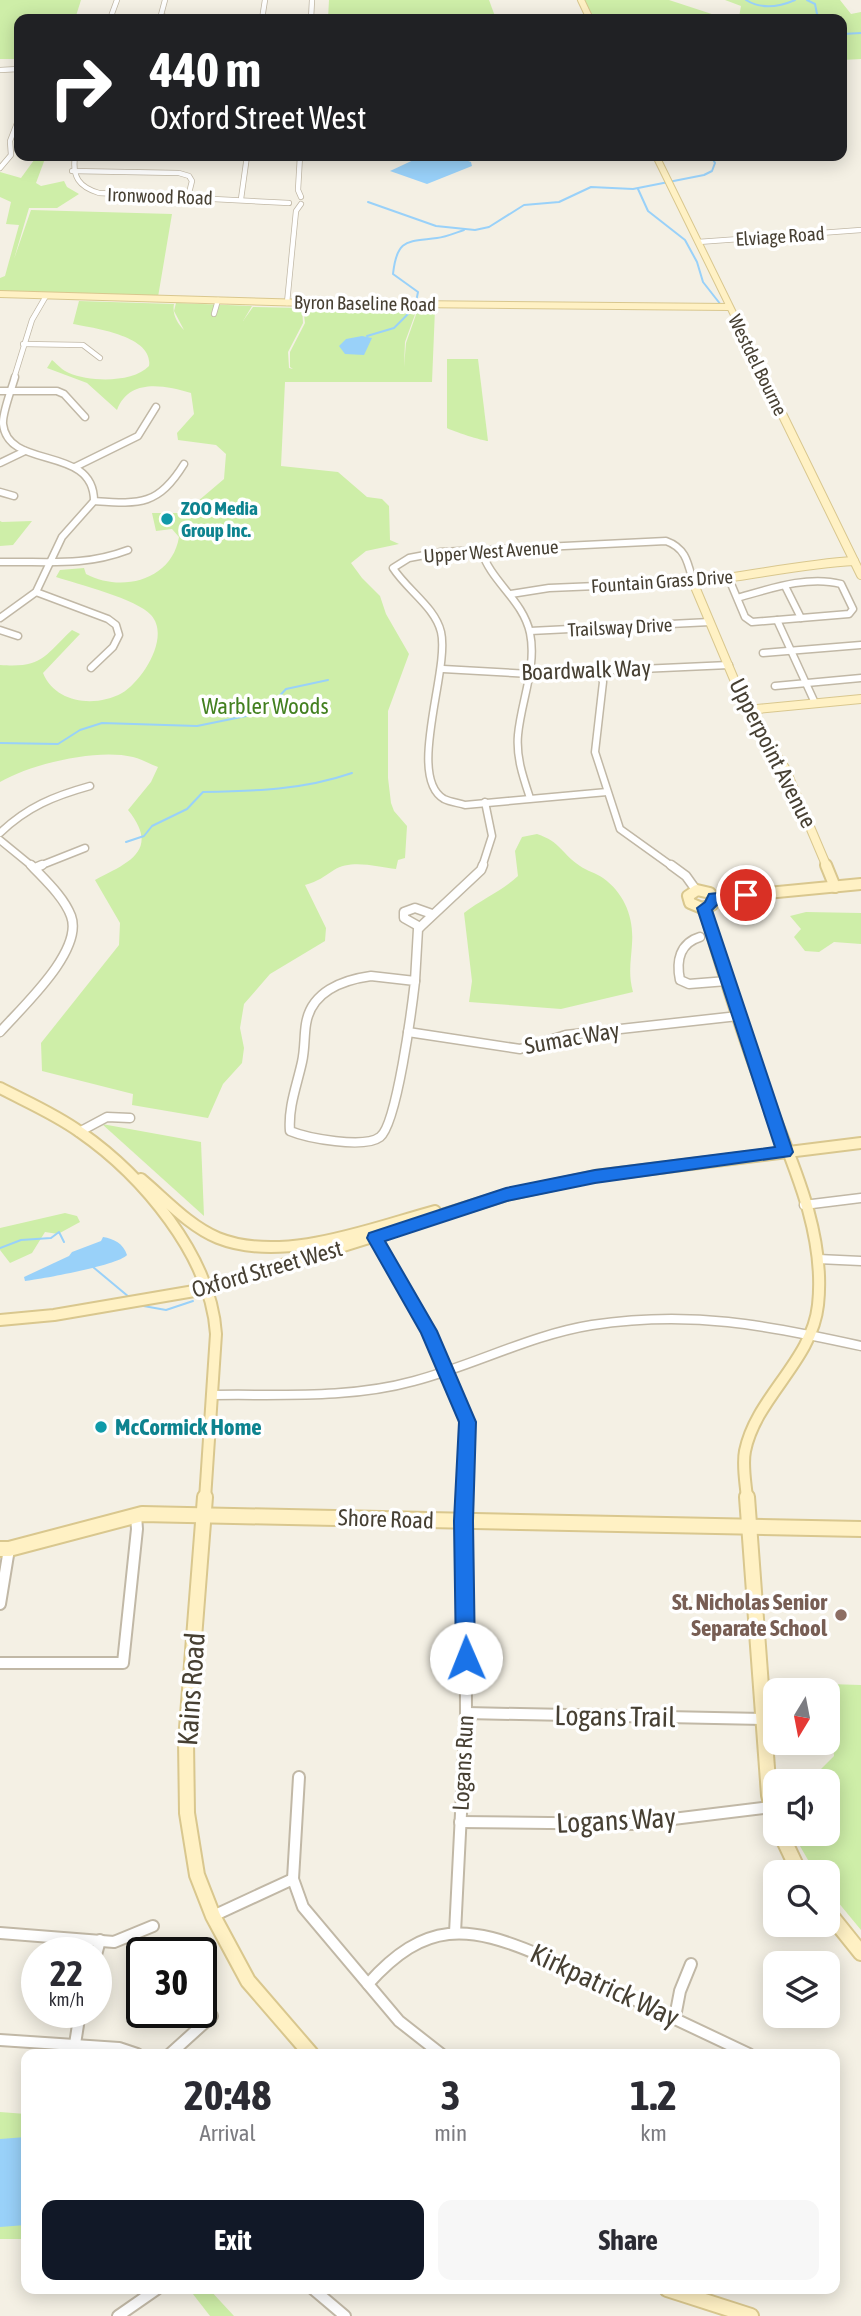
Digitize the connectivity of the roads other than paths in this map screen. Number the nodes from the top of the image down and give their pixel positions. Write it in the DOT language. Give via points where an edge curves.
graph roads {
  1 [pos="14,131"];
  2 [pos="74,161"];
  3 [pos="246,161"];
  4 [pos="300,161"];
  5 [pos="658,161"];
  6 [pos="0,168"];
  7 [pos="72,171"];
  8 [pos="298,190"];
  9 [pos="188,197"];
  10 [pos="241,199"];
  11 [pos="301,200"];
  12 [pos="291,201"];
  13 [pos="296,211"];
  14 [pos="861,230"];
  15 [pos="698,242"];
  16 [pos="0,294"];
  17 [pos="46,296"];
  18 [pos="218,300"];
  19 [pos="287,303"];
  20 [pos="729,307"];
  21 [pos="214,314"];
  22 [pos="23,344"];
  23 [pos="100,358"];
  24 [pos="0,391"];
  25 [pos="11,391"];
  26 [pos="156,407"];
  27 [pos="85,417"];
  28 [pos="1,424"];
  29 [pos="25,451"];
  30 [pos="0,463"];
  31 [pos="184,464"];
  32 [pos="75,467"];
  33 [pos="0,492"];
  34 [pos="14,496"];
  35 [pos="94,500"];
  36 [pos="128,550"];
  37 [pos="481,550"];
  38 [pos="854,561"];
  39 [pos="0,562"];
  40 [pos="51,565"];
  41 [pos="861,575"];
  42 [pos="729,579"];
  43 [pos="693,582"];
  44 [pos="785,586"];
  45 [pos="36,592"];
  46 [pos="511,594"];
  47 [pos="737,598"];
  48 [pos="0,618"];
  49 [pos="801,618"];
  50 [pos="777,620"];
  51 [pos="710,622"];
  52 [pos="0,630"];
  53 [pos="530,631"];
  54 [pos="18,636"];
  55 [pos="861,645"];
  56 [pos="791,651"];
  57 [pos="763,653"];
  58 [pos="729,665"];
  59 [pos="91,668"];
  60 [pos="443,668"];
  61 [pos="599,671"];
  62 [pos="530,674"];
  63 [pos="861,678"];
  64 [pos="806,683"];
  65 [pos="775,686"];
  66 [pos="861,699"];
  67 [pos="815,704"];
  68 [pos="747,710"];
  69 [pos="90,786"];
  70 [pos="607,792"];
  71 [pos="530,798"];
  72 [pos="485,803"];
  73 [pos="0,833"];
  74 [pos="0,840"];
  75 [pos="85,848"];
  76 [pos="35,868"];
  77 [pos="861,884"];
  78 [pos="835,887"];
  79 [pos="696,890"];
  80 [pos="714,898"];
  81 [pos="704,908"];
  82 [pos="432,914"];
  83 [pos="420,926"];
  84 [pos="700,937"];
  85 [pos="416,981"];
  86 [pos="727,981"];
  87 [pos="738,1016"];
  88 [pos="0,1032"];
  89 [pos="408,1032"];
  90 [pos="0,1088"];
  91 [pos="130,1118"];
  92 [pos="79,1132"];
  93 [pos="861,1143"];
  94 [pos="785,1152"];
  95 [pos="112,1157"];
  96 [pos="506,1195"];
  97 [pos="861,1198"];
  98 [pos="804,1205"];
  99 [pos="375,1238"];
  100 [pos="818,1259"];
  101 [pos="861,1261"];
  102 [pos="206,1289"];
  103 [pos="0,1320"];
  104 [pos="810,1336"];
  105 [pos="861,1346"];
  106 [pos="446,1371"];
  107 [pos="213,1395"];
  108 [pos="205,1515"];
  109 [pos="136,1516"];
  110 [pos="464,1521"];
  111 [pos="748,1525"];
  112 [pos="861,1529"];
  113 [pos="5,1549"];
  114 [pos="0,1604"];
  115 [pos="0,1663"];
  116 [pos="466,1713"];
  117 [pos="763,1719"];
  118 [pos="299,1777"];
  119 [pos="763,1814"];
  120 [pos="460,1822"];
  121 [pos="293,1879"];
  122 [pos="213,1916"];
  123 [pos="153,1926"];
  124 [pos="840,1927"];
  125 [pos="0,1933"];
  126 [pos="455,1933"];
  127 [pos="57,1937"];
  128 [pos="112,1942"];
  129 [pos="861,1953"];
  130 [pos="691,1964"];
  131 [pos="368,1984"];
  132 [pos="675,2017"];
  133 [pos="78,2028"];
  134 [pos="199,2028"];
  135 [pos="0,2040"];
  136 [pos="75,2044"];
  137 [pos="121,2049"];
  138 [pos="176,2049"];
  139 [pos="307,2049"];
  140 [pos="435,2049"];
  141 [pos="739,2049"];
  142 [pos="150,2294"];
  143 [pos="319,2294"];
  144 [pos="683,2294"];
  145 [pos="118,2316"];
  146 [pos="345,2316"];
  147 [pos="751,2316"];
  1 -- 6 [label="street" via="10,155"];
  2 -- 7 [label="street"];
  3 -- 10 [label="street"];
  4 -- 8 [label="street"];
  5 -- 15 [label="main road, Westdel Bourne"];
  7 -- 9 [label="street, Ironwood Road" via="76,183 99,193"];
  7 -- 9 [label="street" via="179,173 192,181"];
  8 -- 11 [label="street"];
  8 -- 12 [label="street"];
  9 -- 10 [label="street, Ironwood Road"];
  10 -- 12 [label="street, Ironwood Road"];
  11 -- 12 [label="street, Ironwood Road"];
  11 -- 13 [label="street"];
  12 -- 13 [label="street"];
  13 -- 19 [label="street"];
  14 -- 15 [label="street, Elviage Road"];
  15 -- 20 [label="main road, Westdel Bourne"];
  16 -- 17 [label="main road, Byron Baseline Road"];
  17 -- 18 [label="main road, Byron Baseline Road"];
  17 -- 22 [label="street"];
  18 -- 19 [label="main road, Byron Baseline Road"];
  18 -- 21 [label="street"];
  19 -- 20 [label="main road, Byron Baseline Road"];
  20 -- 38 [label="main road, Westdel Bourne"];
  22 -- 23 [label="street" via="83,345"];
  22 -- 25 [label="street"];
  24 -- 25 [label="street"];
  25 -- 27 [label="street" via="57,391"];
  25 -- 28 [label="street"];
  26 -- 32 [label="street" via="138,436"];
  28 -- 29 [label="street" via="10,440"];
  29 -- 30 [label="street"];
  29 -- 32 [label="street"];
  31 -- 35 [label="street" via="157,499 134,504"];
  32 -- 35 [label="street" via="90,479"];
  33 -- 34 [label="street"];
  35 -- 40 [label="street" via="62,537"];
  36 -- 40 [label="street" via="88,563"];
  37 -- 43 [label="street, Upper West Avenue" via="666,541 683,549"];
  37 -- 46 [label="street" via="483,562"];
  37 -- 60 [label="street, Upper West Avenue" via="420,555 399,561 393,568 430,608 442,633"];
  38 -- 41 [label="main road, Westdel Bourne"];
  38 -- 42 [label="main road, Fountain Grass Drive" via="807,564"];
  39 -- 40 [label="street"];
  40 -- 45 [label="street"];
  42 -- 43 [label="main road, Fountain Grass Drive"];
  42 -- 47 [label="street"];
  43 -- 46 [label="street, Fountain Grass Drive"];
  43 -- 51 [label="main road, Upperpoint Avenue"];
  44 -- 47 [label="street"];
  44 -- 49 [label="street"];
  44 -- 49 [label="street" via="837,582 853,608 849,614"];
  45 -- 48 [label="street"];
  45 -- 59 [label="street" via="116,625 119,635 113,647"];
  46 -- 53 [label="street"];
  47 -- 50 [label="street" via="747,620"];
  49 -- 50 [label="street"];
  50 -- 56 [label="street"];
  51 -- 53 [label="street, Trailsway Drive"];
  51 -- 58 [label="main road, Upperpoint Avenue"];
  52 -- 54 [label="street"];
  53 -- 62 [label="street"];
  55 -- 56 [label="street"];
  56 -- 57 [label="street"];
  56 -- 64 [label="street"];
  58 -- 61 [label="street, Boardwalk Way"];
  58 -- 68 [label="main road, Upperpoint Avenue"];
  60 -- 62 [label="street, Boardwalk Way"];
  60 -- 72 [label="street, Upper West Avenue" via="427,760 435,794 455,804"];
  61 -- 62 [label="street, Boardwalk Way"];
  61 -- 70 [label="street" via="603,682 595,752"];
  62 -- 71 [label="street" via="518,748"];
  63 -- 64 [label="street"];
  64 -- 65 [label="street"];
  64 -- 67 [label="street"];
  66 -- 67 [label="main road"];
  67 -- 68 [label="main road"];
  68 -- 78 [label="main road, Upperpoint Avenue" via="785,768"];
  69 -- 73 [label="street" via="35,802"];
  70 -- 71 [label="street, Upper West Avenue"];
  70 -- 79 [label="street" via="620,829 690,880"];
  71 -- 72 [label="street, Upper West Avenue"];
  72 -- 82 [label="street" via="492,836 485,862 475,878"];
  74 -- 76 [label="street"];
  75 -- 76 [label="street"];
  76 -- 88 [label="street" via="74,924 62,958"];
  77 -- 78 [label="main road"];
  78 -- 80 [label="main road"];
  79 -- 80 [label="main road" via="707,891"];
  79 -- 81 [label="main road" via="688,902"];
  80 -- 81 [label="main road" via="712,905"];
  81 -- 86 [label="main road"];
  82 -- 83 [label="street"];
  82 -- 83 [label="street" via="415,908 404,912 404,918"];
  83 -- 85 [label="street"];
  84 -- 86 [label="street" via="685,946 677,964 680,980 689,985"];
  85 -- 89 [label="street"];
  85 -- 89 [label="street" via="365,977 323,994 308,1015 290,1131 307,1139 372,1141 382,1135 388,1126"];
  86 -- 87 [label="main road"];
  87 -- 89 [label="street, Sumac Way" via="566,1035 520,1049"];
  87 -- 94 [label="main road"];
  90 -- 92 [label="main road"];
  91 -- 92 [label="street" via="107,1117"];
  92 -- 95 [label="main road"];
  93 -- 94 [label="main road, Oxford Street West"];
  94 -- 96 [label="main road, Oxford Street West" via="595,1177"];
  94 -- 98 [label="main road"];
  95 -- 96 [label="main road" via="217,1237 257,1247 312,1242"];
  95 -- 102 [label="main road, Kains Road" via="181,1236"];
  96 -- 99 [label="main road, Oxford Street West"];
  97 -- 98 [label="street"];
  98 -- 100 [label="main road"];
  99 -- 102 [label="main road, Oxford Street West"];
  99 -- 106 [label="street, Logans Run"];
  100 -- 101 [label="street"];
  100 -- 104 [label="main road" via="820,1297"];
  102 -- 103 [label="main road, Oxford Street West"];
  102 -- 107 [label="main road, Kains Road" via="215,1319"];
  104 -- 105 [label="street"];
  104 -- 106 [label="street" via="781,1327 719,1319 650,1319 589,1325"];
  104 -- 111 [label="main road" via="749,1433 744,1454"];
  106 -- 107 [label="street" via="389,1387 329,1394"];
  106 -- 110 [label="street, Logans Run" via="467,1422"];
  107 -- 108 [label="main road, Kains Road"];
  108 -- 109 [label="main road, Shore Road"];
  108 -- 110 [label="main road, Shore Road"];
  108 -- 122 [label="main road, Kains Road" via="186,1741 187,1813 197,1875"];
  109 -- 113 [label="main road, Shore Road"];
  109 -- 115 [label="street" via="123,1663"];
  110 -- 111 [label="main road, Shore Road"];
  110 -- 116 [label="street, Logans Run"];
  111 -- 112 [label="main road, Shore Road"];
  111 -- 117 [label="main road"];
  113 -- 114 [label="street"];
  116 -- 117 [label="street, Logans Trail"];
  116 -- 120 [label="street, Logans Run"];
  118 -- 121 [label="street"];
  119 -- 120 [label="street, Logans Way" via="632,1824"];
  120 -- 126 [label="street, Logans Run"];
  121 -- 122 [label="street"];
  121 -- 131 [label="street" via="303,1907"];
  122 -- 139 [label="main road, Kains Road" via="248,1980"];
  123 -- 128 [label="street"];
  124 -- 129 [label="main road"];
  125 -- 127 [label="street"];
  126 -- 131 [label="street" via="408,1945"];
  126 -- 132 [label="street, Kirkpatrick Way" via="511,1942"];
  130 -- 132 [label="street"];
  131 -- 140 [label="street" via="399,2021"];
  132 -- 141 [label="street, Kirkpatrick Way"];
  133 -- 136 [label="street"];
  134 -- 138 [label="street"];
  135 -- 136 [label="street"];
  136 -- 137 [label="street"];
  142 -- 145 [label="street"];
  143 -- 146 [label="street"];
  144 -- 147 [label="main road"];
}
